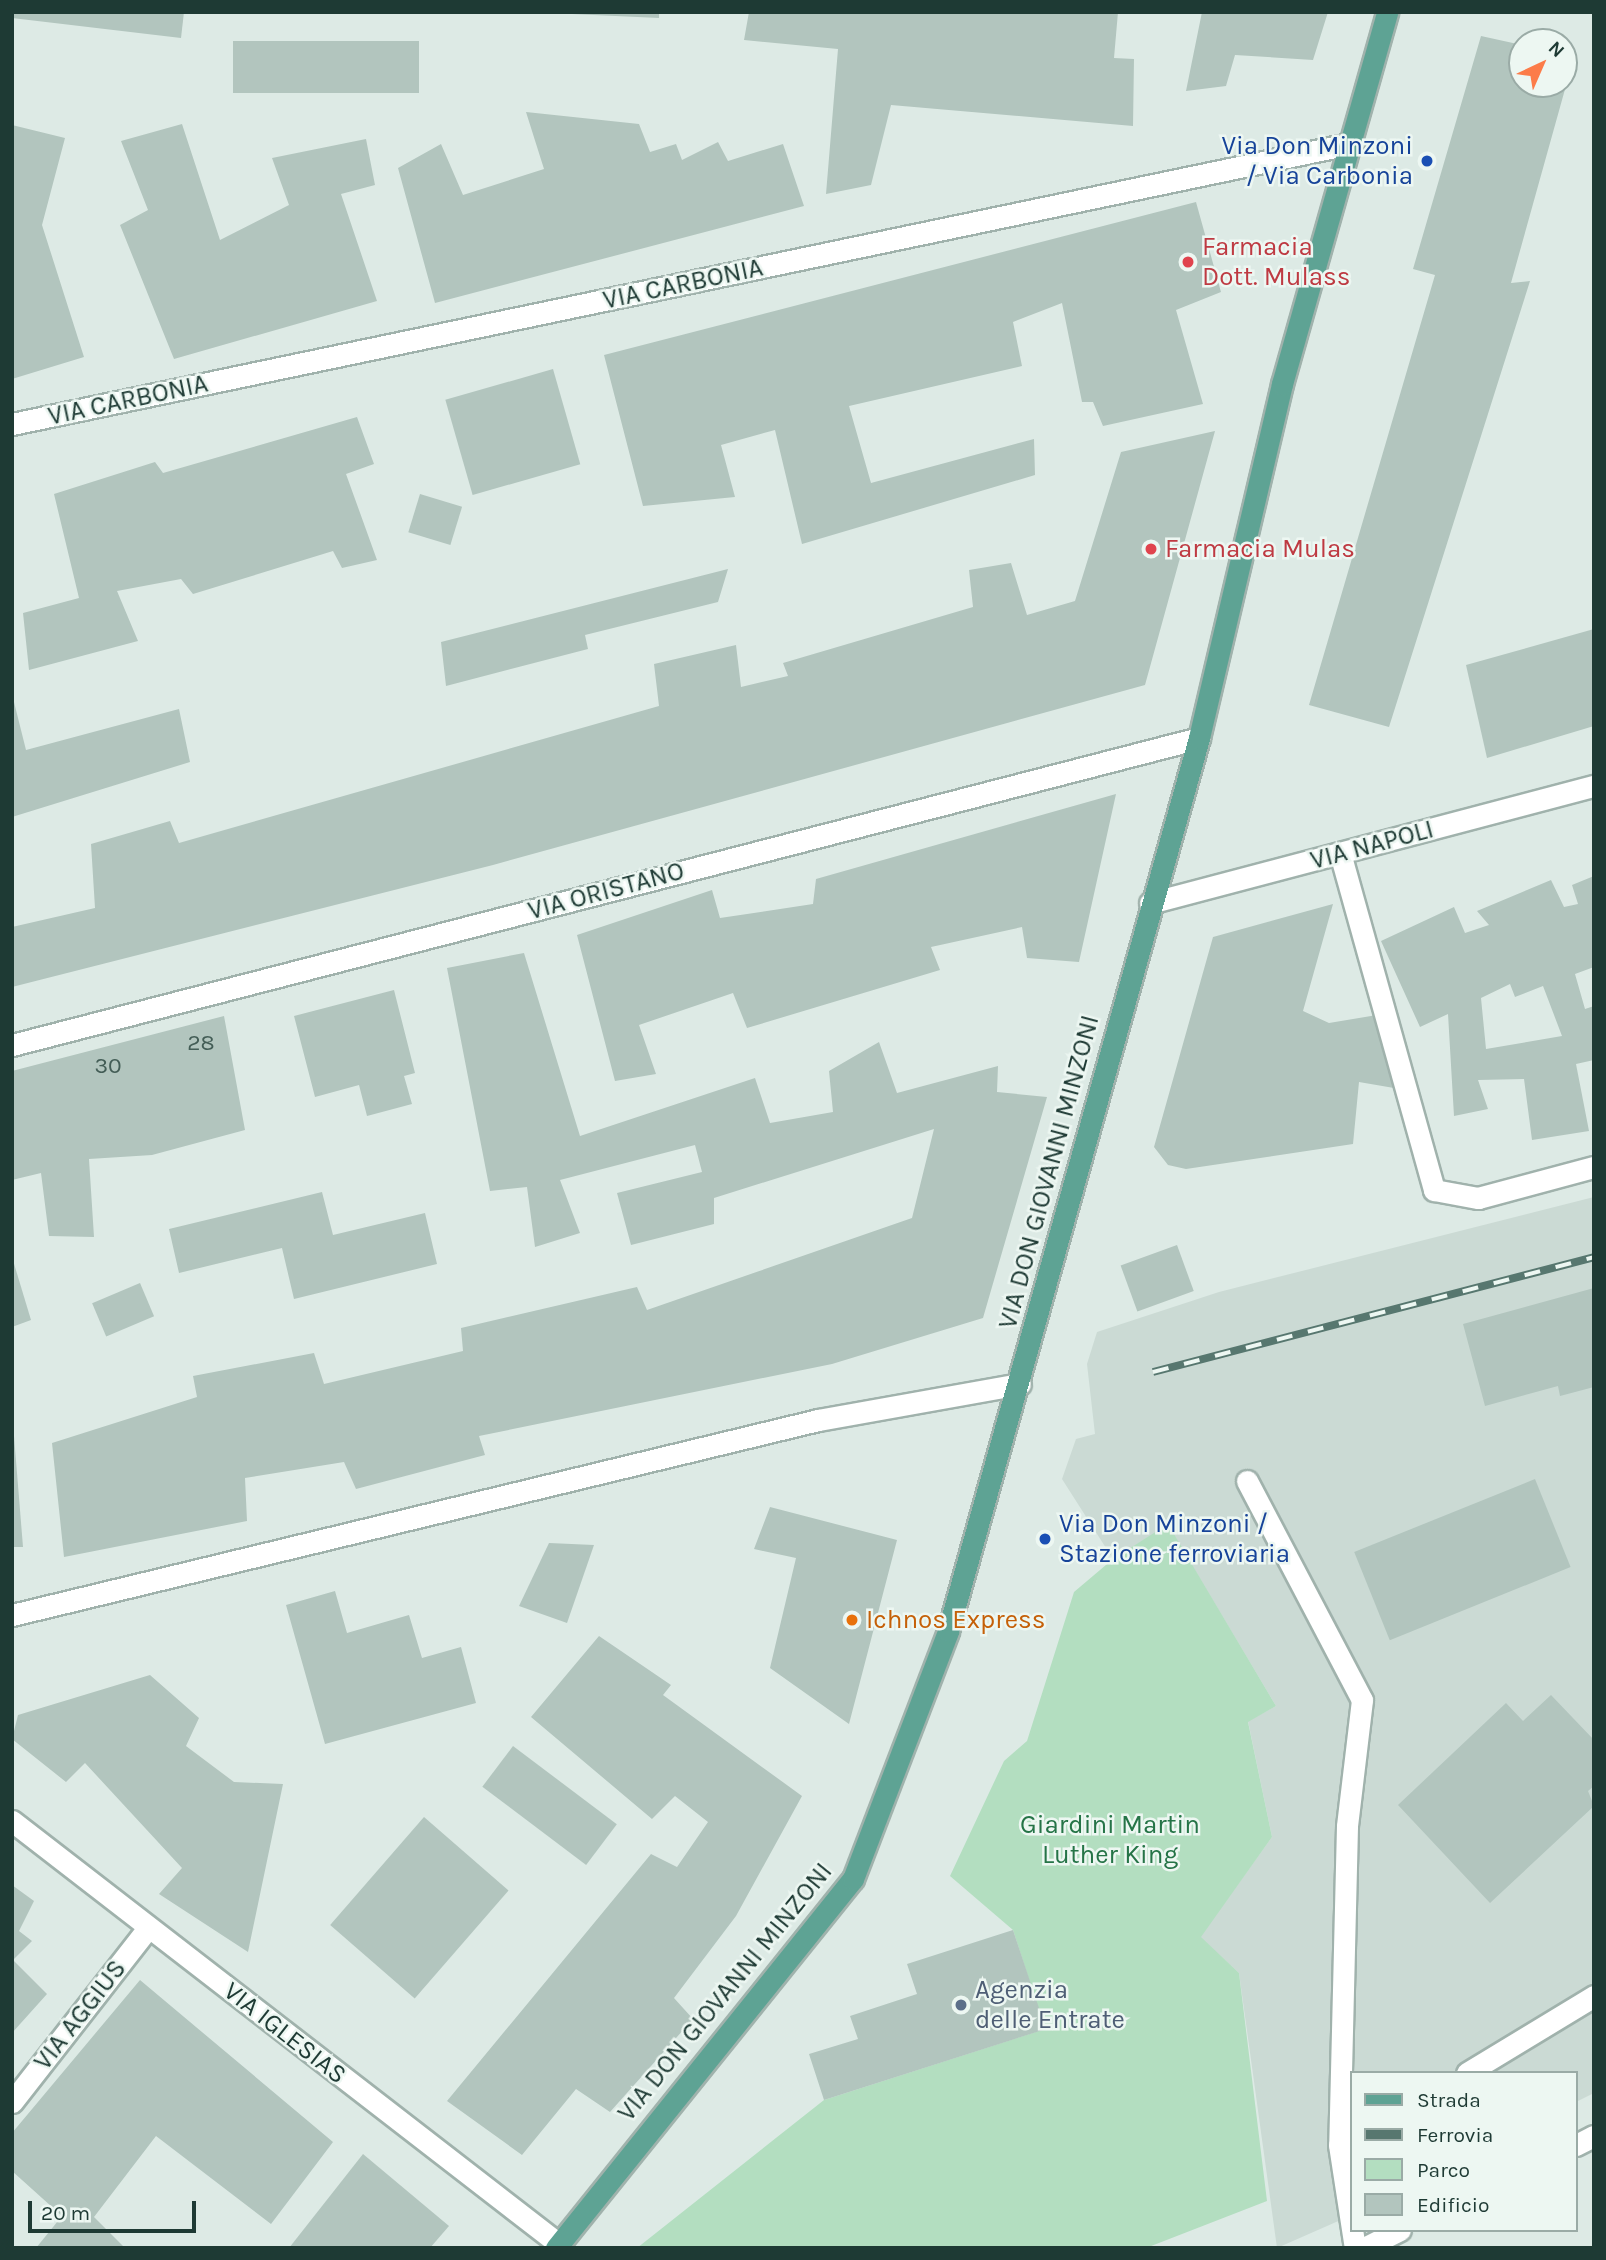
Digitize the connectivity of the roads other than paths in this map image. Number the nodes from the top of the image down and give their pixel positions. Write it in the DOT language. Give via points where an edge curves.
graph roads {
  1 [pos="1387,12"];
  2 [pos="1353,143"];
  3 [pos="12,424"];
  4 [pos="1199,738"];
  5 [pos="1594,786"];
  6 [pos="1340,853"];
  7 [pos="1150,903"];
  8 [pos="12,1045"];
  9 [pos="1594,1167"];
  10 [pos="1020,1384"];
  11 [pos="1247,1481"];
  12 [pos="12,1615"];
  13 [pos="12,1821"];
  14 [pos="148,1928"];
  15 [pos="1594,1996"];
  16 [pos="1470,2071"];
  17 [pos="12,2102"];
  18 [pos="1594,2136"];
  19 [pos="1345,2141"];
  20 [pos="1578,2144"];
  21 [pos="1350,2194"];
  22 [pos="1396,2232"];
  23 [pos="557,2246"];
  24 [pos="1364,2248"];
  1 -- 2 [label="main road, VIA DON GIOVANNI MINZONI" via="1356,116"];
  2 -- 3 [label="street, VIA CARBONIA"];
  2 -- 4 [label="main road, VIA DON GIOVANNI MINZONI" via="1282,384"];
  4 -- 7 [label="main road, VIA DON GIOVANNI MINZONI"];
  4 -- 8 [label="street, VIA ORISTANO"];
  5 -- 6 [label="street, VIA NAPOLI"];
  6 -- 7 [label="street, VIA NAPOLI"];
  6 -- 9 [label="street" via="1434,1190 1478,1198"];
  7 -- 10 [label="main road, VIA DON GIOVANNI MINZONI"];
  10 -- 12 [label="street" via="818,1420"];
  10 -- 23 [label="main road, VIA DON GIOVANNI MINZONI" via="948,1630 853,1879"];
  11 -- 19 [label="street" via="1362,1700 1347,1826"];
  13 -- 14 [label="street, VIA IGLESIAS"];
  14 -- 17 [label="street, VIA AGGIUS"];
  14 -- 23 [label="street, VIA IGLESIAS"];
  15 -- 16 [label="street"];
  18 -- 20 [label="street"];
  19 -- 21 [label="street"];
  22 -- 24 [label="street"];
}
